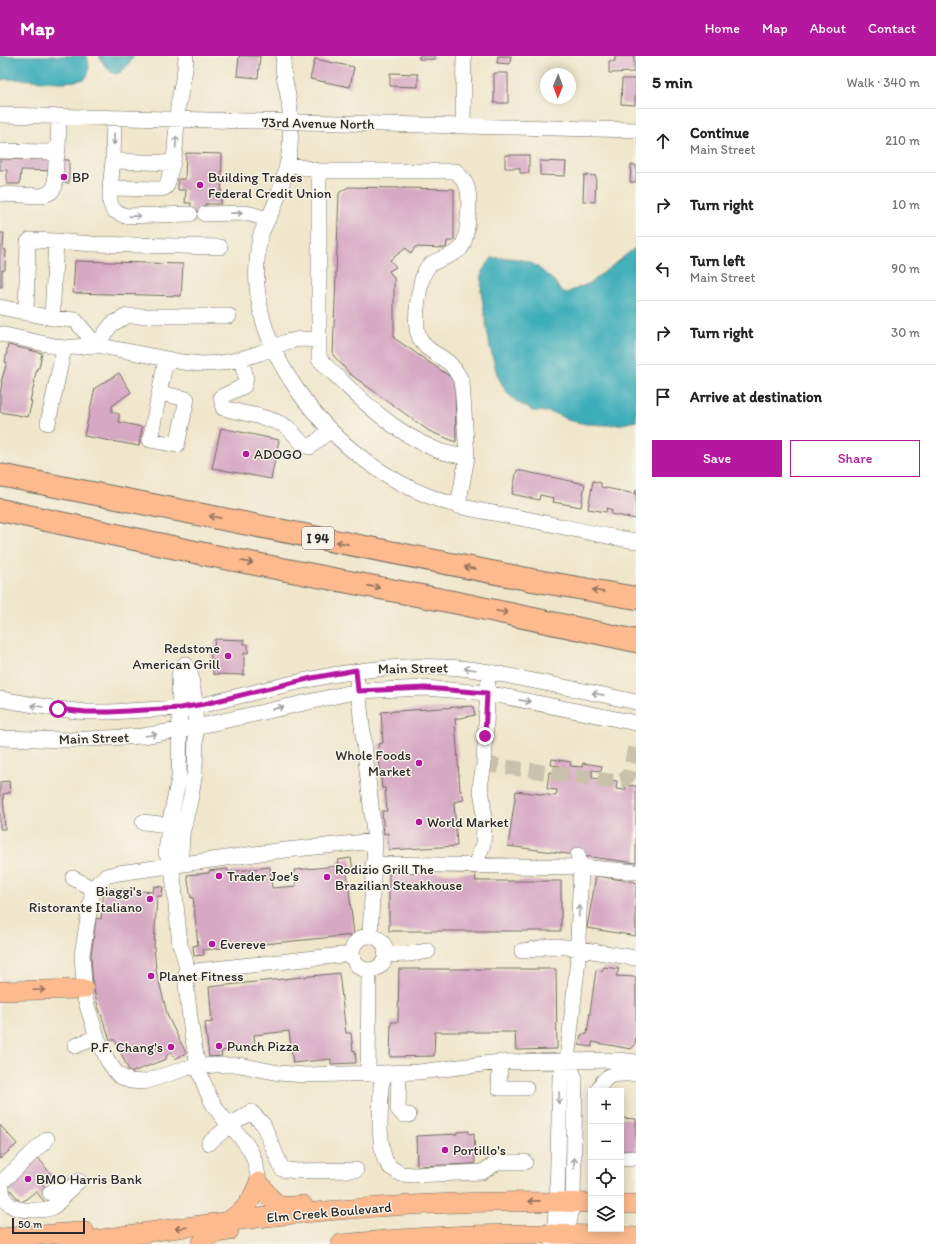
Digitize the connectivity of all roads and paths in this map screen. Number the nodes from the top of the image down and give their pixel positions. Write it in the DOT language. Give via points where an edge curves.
graph roads {
  1 [pos="186,56"];
  2 [pos="284,56"];
  3 [pos="464,56"];
  4 [pos="0,115"];
  5 [pos="59,116"];
  6 [pos="114,118"];
  7 [pos="177,120"];
  8 [pos="290,122"];
  9 [pos="463,126"];
  10 [pos="636,130"];
  11 [pos="58,149"];
  12 [pos="0,151"];
  13 [pos="113,161"];
  14 [pos="173,163"];
  15 [pos="286,164"];
  16 [pos="319,171"];
  17 [pos="110,192"];
  18 [pos="0,194"];
  19 [pos="268,219"];
  20 [pos="56,242"];
  21 [pos="220,247"];
  22 [pos="0,307"];
  23 [pos="26,313"];
  24 [pos="229,316"];
  25 [pos="52,318"];
  26 [pos="0,334"];
  27 [pos="319,340"];
  28 [pos="96,345"];
  29 [pos="64,348"];
  30 [pos="273,348"];
  31 [pos="166,359"];
  32 [pos="241,359"];
  33 [pos="159,393"];
  34 [pos="48,423"];
  35 [pos="329,430"];
  36 [pos="467,458"];
  37 [pos="0,475"];
  38 [pos="458,506"];
  39 [pos="0,510"];
  40 [pos="0,520"];
  41 [pos="636,541"];
  42 [pos="209,555"];
  43 [pos="636,598"];
  44 [pos="636,641"];
  45 [pos="356,670"];
  46 [pos="490,672"];
  47 [pos="358,691"];
  48 [pos="487,693"];
  49 [pos="0,700"];
  50 [pos="636,702"];
  51 [pos="188,707"];
  52 [pos="636,723"];
  53 [pos="196,727"];
  54 [pos="180,730"];
  55 [pos="0,738"];
  56 [pos="143,822"];
  57 [pos="169,825"];
  58 [pos="375,841"];
  59 [pos="582,859"];
  60 [pos="374,864"];
  61 [pos="172,865"];
  62 [pos="475,866"];
  63 [pos="636,872"];
  64 [pos="73,878"];
  65 [pos="93,889"];
  66 [pos="370,936"];
  67 [pos="579,950"];
  68 [pos="428,951"];
  69 [pos="522,951"];
  70 [pos="352,954"];
  71 [pos="385,955"];
  72 [pos="636,958"];
  73 [pos="368,970"];
  74 [pos="187,972"];
  75 [pos="84,989"];
  76 [pos="0,991"];
  77 [pos="97,1037"];
  78 [pos="74,1046"];
  79 [pos="567,1061"];
  80 [pos="500,1062"];
  81 [pos="636,1062"];
  82 [pos="198,1066"];
  83 [pos="368,1073"];
  84 [pos="636,1074"];
  85 [pos="389,1075"];
  86 [pos="636,1082"];
  87 [pos="526,1088"];
  88 [pos="599,1088"];
  89 [pos="608,1088"];
  90 [pos="409,1115"];
  91 [pos="229,1126"];
  92 [pos="47,1139"];
  93 [pos="209,1143"];
  94 [pos="636,1158"];
  95 [pos="624,1159"];
  96 [pos="525,1162"];
  97 [pos="356,1170"];
  98 [pos="259,1182"];
  99 [pos="574,1202"];
  100 [pos="624,1204"];
  101 [pos="636,1204"];
  102 [pos="352,1209"];
  103 [pos="28,1210"];
  104 [pos="227,1222"];
  105 [pos="118,1236"];
  106 [pos="636,1237"];
  107 [pos="0,1238"];
  108 [pos="560,1239"];
  109 [pos="68,1244"];
  110 [pos="201,1244"];
  111 [pos="341,1244"];
  1 -- 7 [label="street"];
  2 -- 8 [label="street" via="283,75"];
  3 -- 9 [label="street"];
  4 -- 5 [label="street, 73rd Avenue North"];
  5 -- 6 [label="street, 73rd Avenue North"];
  5 -- 11 [label="street"];
  6 -- 7 [label="street, 73rd Avenue North"];
  6 -- 13 [label="street, one-way"];
  7 -- 8 [label="street, 73rd Avenue North"];
  14 -- 7 [label="street, one-way"];
  8 -- 9 [label="street, 73rd Avenue North"];
  8 -- 15 [label="street" via="290,148"];
  9 -- 10 [label="street, 73rd Avenue North"];
  11 -- 12 [label="street" via="48,152"];
  11 -- 18 [label="street" via="55,186 51,192 42,196"];
  13 -- 14 [label="street"];
  13 -- 17 [label="street"];
  14 -- 17 [label="street" via="166,187"];
  15 -- 16 [label="street"];
  15 -- 19 [label="street"];
  16 -- 27 [label="street"];
  16 -- 36 [label="street" via="456,171 463,179 468,191 469,219 462,246 453,255 427,267 420,288 416,316 418,336 426,347 448,362 462,382"];
  17 -- 19 [label="street, one-way" via="113,210 125,216 246,213"];
  19 -- 30 [label="street" via="261,235 257,286 263,321"];
  20 -- 21 [label="street"];
  20 -- 23 [label="street" via="28,242"];
  20 -- 25 [label="street"];
  22 -- 23 [label="street"];
  23 -- 25 [label="street"];
  24 -- 28 [label="street" via="127,316 112,324"];
  25 -- 28 [label="street" via="76,320"];
  26 -- 29 [label="street"];
  27 -- 30 [label="street" via="300,339"];
  27 -- 36 [label="street" via="319,359 372,409 415,439 438,451"];
  28 -- 29 [label="street"];
  28 -- 31 [label="street"];
  29 -- 34 [label="street"];
  30 -- 32 [label="street"];
  30 -- 35 [label="street" via="308,406"];
  31 -- 32 [label="street" via="202,364"];
  31 -- 33 [label="street"];
  32 -- 35 [label="street" via="246,378 244,386 221,397 223,408 287,427 303,445 310,447"];
  35 -- 38 [label="street" via="357,455 385,474 416,490"];
  36 -- 38 [label="street"];
  43 -- 37 [label="highway, I 94, one-way" via="524,579"];
  38 -- 41 [label="street"];
  39 -- 42 [label="highway"];
  40 -- 42 [label="highway"];
  42 -- 44 [label="highway, one-way" via="458,603"];
  46 -- 45 [label="street, Main Street, one-way" via="445,667"];
  45 -- 47 [label="street"];
  45 -- 51 [label="street, Main Street"];
  46 -- 48 [label="street"];
  50 -- 46 [label="street, Main Street, one-way"];
  47 -- 48 [label="street, Main Street" via="425,688"];
  53 -- 47 [label="street, Main Street, one-way"];
  47 -- 58 [label="street"];
  48 -- 52 [label="street, Main Street, one-way"];
  48 -- 62 [label="street" via="484,764 480,787 483,844"];
  51 -- 49 [label="street, Main Street, one-way" via="86,712"];
  51 -- 51 [label="street" via="178,678 185,664 190,672"];
  51 -- 53 [label="street"];
  51 -- 54 [label="street"];
  53 -- 54 [label="street, Main Street"];
  53 -- 61 [label="street" via="195,772 191,796 180,853"];
  55 -- 54 [label="street, Main Street, one-way" via="100,739"];
  54 -- 57 [label="street" via="179,778"];
  56 -- 57 [label="street"];
  57 -- 61 [label="street" via="166,853"];
  58 -- 60 [label="street"];
  58 -- 61 [label="street"];
  59 -- 62 [label="street"];
  59 -- 63 [label="street"];
  67 -- 59 [label="street, one-way"];
  60 -- 62 [label="street"];
  60 -- 66 [label="street"];
  61 -- 65 [label="street" via="118,872 106,876"];
  61 -- 74 [label="street" via="180,945"];
  64 -- 65 [label="street"];
  65 -- 75 [label="street" via="82,954"];
  66 -- 70 [label="street" via="358,939 352,948"];
  66 -- 71 [label="street" via="382,942 385,946"];
  67 -- 69 [label="street" via="548,946"];
  67 -- 72 [label="street"];
  67 -- 79 [label="street"];
  68 -- 71 [label="street"];
  70 -- 73 [label="street" via="355,964"];
  70 -- 74 [label="street"];
  71 -- 73 [label="street" via="379,966"];
  73 -- 83 [label="street"];
  74 -- 82 [label="street" via="186,984"];
  76 -- 75 [label="main road, one-way"];
  75 -- 77 [label="street"];
  77 -- 78 [label="street"];
  77 -- 82 [label="street" via="118,1075 130,1081 144,1082"];
  79 -- 80 [label="street"];
  79 -- 81 [label="street"];
  79 -- 99 [label="street" via="575,1078"];
  80 -- 85 [label="street"];
  80 -- 87 [label="street" via="499,1088"];
  82 -- 83 [label="street" via="240,1065 305,1075"];
  82 -- 91 [label="street" via="211,1100"];
  83 -- 85 [label="street"];
  84 -- 88 [label="street" via="611,1074 602,1080"];
  85 -- 90 [label="street" via="398,1108 403,1115"];
  85 -- 96 [label="street" via="382,1085 380,1129 382,1149 390,1168 401,1174 413,1175 482,1172 498,1162"];
  86 -- 89 [label="street" via="611,1084"];
  91 -- 93 [label="street"];
  91 -- 97 [label="street" via="251,1112 263,1124 282,1169"];
  91 -- 98 [label="street" via="248,1147"];
  92 -- 103 [label="street" via="2,1182 1,1190 8,1204 20,1210"];
  94 -- 95 [label="street"];
  98 -- 102 [label="main road" via="268,1196 284,1206 335,1204"];
  98 -- 104 [label="main road" via="249,1204"];
  99 -- 102 [label="main road, Elm Creek Boulevard, one-way" via="427,1204"];
  99 -- 108 [label="street"];
  100 -- 101 [label="main road"];
  102 -- 104 [label="main road, Elm Creek Boulevard"];
  102 -- 110 [label="main road" via="311,1222 215,1233 206,1237"];
  103 -- 103 [label="street" via="54,1190 74,1185 51,1208"];
  104 -- 105 [label="main road, Elm Creek Boulevard, one-way"];
  105 -- 107 [label="main road" via="78,1232"];
  105 -- 109 [label="main road, Elm Creek Boulevard"];
  106 -- 108 [label="main road"];
  108 -- 111 [label="main road" via="430,1237"];
}
